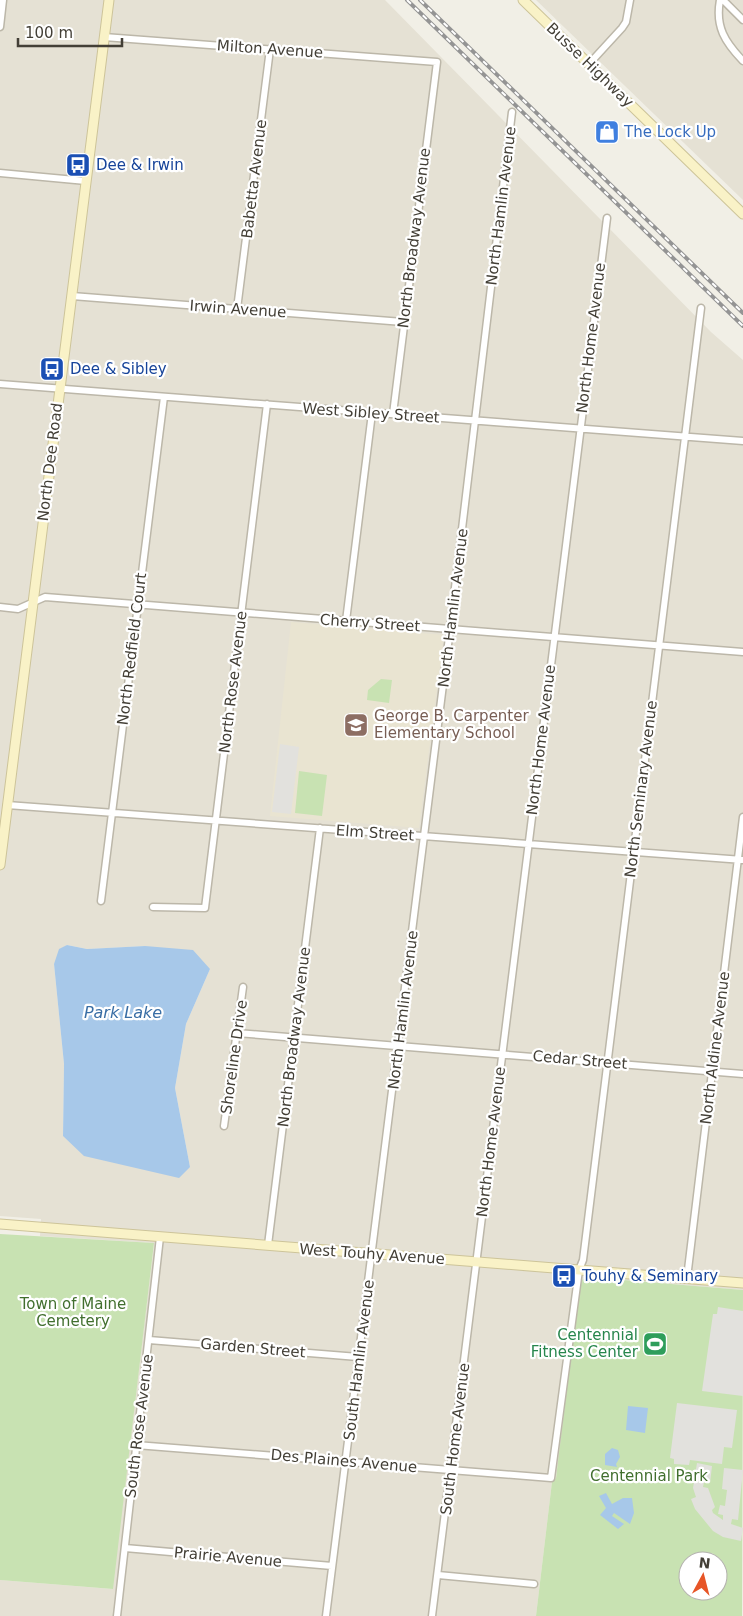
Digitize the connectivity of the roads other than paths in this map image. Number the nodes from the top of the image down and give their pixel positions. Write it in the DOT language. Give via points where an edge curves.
graph roads {
  1 [pos="4,0"];
  2 [pos="108,0"];
  3 [pos="630,0"];
  4 [pos="722,0"];
  5 [pos="527,2"];
  6 [pos="743,20"];
  7 [pos="0,27"];
  8 [pos="104,37"];
  9 [pos="270,49"];
  10 [pos="743,61"];
  11 [pos="437,62"];
  12 [pos="589,64"];
  13 [pos="512,112"];
  14 [pos="0,173"];
  15 [pos="86,181"];
  16 [pos="743,214"];
  17 [pos="607,218"];
  18 [pos="72,296"];
  19 [pos="701,308"];
  20 [pos="237,310"];
  21 [pos="404,322"];
  22 [pos="0,384"];
  23 [pos="60,388"];
  24 [pos="164,397"];
  25 [pos="267,404"];
  26 [pos="372,413"];
  27 [pos="392,414"];
  28 [pos="476,421"];
  29 [pos="580,429"];
  30 [pos="684,437"];
  31 [pos="743,442"];
  32 [pos="32,602"];
  33 [pos="137,604"];
  34 [pos="0,607"];
  35 [pos="242,613"];
  36 [pos="346,621"];
  37 [pos="450,629"];
  38 [pos="554,637"];
  39 [pos="658,645"];
  40 [pos="743,652"];
  41 [pos="7,805"];
  42 [pos="111,813"];
  43 [pos="743,817"];
  44 [pos="216,821"];
  45 [pos="320,828"];
  46 [pos="424,836"];
  47 [pos="528,844"];
  48 [pos="634,852"];
  49 [pos="740,860"];
  50 [pos="0,865"];
  51 [pos="101,901"];
  52 [pos="154,907"];
  53 [pos="243,987"];
  54 [pos="237,1033"];
  55 [pos="294,1037"];
  56 [pos="398,1045"];
  57 [pos="502,1053"];
  58 [pos="607,1062"];
  59 [pos="712,1072"];
  60 [pos="743,1074"];
  61 [pos="224,1126"];
  62 [pos="0,1224"];
  63 [pos="160,1237"];
  64 [pos="268,1245"];
  65 [pos="372,1254"];
  66 [pos="476,1262"];
  67 [pos="579,1270"];
  68 [pos="686,1278"];
  69 [pos="743,1283"];
  70 [pos="148,1340"];
  71 [pos="358,1357"];
  72 [pos="136,1445"];
  73 [pos="346,1460"];
  74 [pos="452,1470"];
  75 [pos="551,1478"];
  76 [pos="125,1548"];
  77 [pos="332,1566"];
  78 [pos="438,1575"];
  79 [pos="534,1584"];
  80 [pos="117,1616"];
  81 [pos="326,1616"];
  82 [pos="432,1616"];
  1 -- 7 [label="street"];
  2 -- 8 [label="main road, North Dee Road"];
  3 -- 12 [label="street" via="626,22"];
  4 -- 6 [label="street"];
  4 -- 10 [label="street" via="718,16 721,32"];
  5 -- 12 [label="main road, Busse Highway"];
  8 -- 9 [label="street, Milton Avenue"];
  8 -- 15 [label="main road, North Dee Road"];
  9 -- 11 [label="street, Milton Avenue"];
  9 -- 20 [label="street, Babetta Avenue"];
  11 -- 21 [label="street, North Broadway Avenue"];
  12 -- 16 [label="main road, Busse Highway"];
  13 -- 28 [label="street, North Hamlin Avenue"];
  14 -- 15 [label="street"];
  15 -- 18 [label="main road, North Dee Road"];
  17 -- 29 [label="street, North Home Avenue"];
  18 -- 20 [label="street, Irwin Avenue"];
  18 -- 23 [label="main road, North Dee Road"];
  19 -- 30 [label="street, North Seminary Avenue"];
  20 -- 21 [label="street, Irwin Avenue"];
  21 -- 27 [label="street, North Broadway Avenue"];
  22 -- 23 [label="street, West Sibley Street"];
  23 -- 24 [label="street, West Sibley Street"];
  23 -- 32 [label="main road, North Dee Road"];
  24 -- 25 [label="street, West Sibley Street"];
  24 -- 33 [label="street, North Redfield Court"];
  25 -- 26 [label="street, West Sibley Street"];
  25 -- 35 [label="street, North Rose Avenue"];
  26 -- 27 [label="street, West Sibley Street"];
  26 -- 36 [label="street"];
  27 -- 28 [label="street, West Sibley Street"];
  28 -- 29 [label="street, West Sibley Street"];
  28 -- 37 [label="street, North Hamlin Avenue"];
  29 -- 30 [label="street, West Sibley Street"];
  29 -- 38 [label="street, North Home Avenue"];
  30 -- 31 [label="street, West Sibley Street"];
  30 -- 39 [label="street, North Seminary Avenue"];
  32 -- 33 [label="street, Cherry Street" via="45,597"];
  32 -- 34 [label="street, Cherry Street" via="18,609"];
  32 -- 41 [label="main road, North Dee Road"];
  33 -- 35 [label="street, Cherry Street"];
  33 -- 42 [label="street, North Redfield Court"];
  35 -- 36 [label="street, Cherry Street"];
  35 -- 44 [label="street, North Rose Avenue"];
  36 -- 37 [label="street, Cherry Street"];
  37 -- 38 [label="street, Cherry Street"];
  37 -- 46 [label="street, North Hamlin Avenue"];
  38 -- 39 [label="street, Cherry Street"];
  38 -- 47 [label="street, North Home Avenue"];
  39 -- 40 [label="street, Cherry Street"];
  39 -- 48 [label="street, North Seminary Avenue"];
  41 -- 42 [label="street, Elm Street"];
  41 -- 50 [label="main road, North Dee Road"];
  42 -- 44 [label="street, Elm Street"];
  42 -- 51 [label="street, North Redfield Court"];
  43 -- 49 [label="street, North Aldine Avenue"];
  44 -- 45 [label="street, Elm Street"];
  44 -- 52 [label="street, North Rose Avenue" via="205,908"];
  45 -- 46 [label="street, Elm Street"];
  45 -- 55 [label="street, North Broadway Avenue"];
  46 -- 47 [label="street, Elm Street"];
  46 -- 56 [label="street, North Hamlin Avenue"];
  47 -- 48 [label="street, Elm Street"];
  47 -- 57 [label="street, North Home Avenue"];
  48 -- 49 [label="street, Elm Street"];
  48 -- 58 [label="street, North Seminary Avenue"];
  49 -- 59 [label="street, North Aldine Avenue"];
  53 -- 54 [label="street, Shoreline Drive"];
  54 -- 55 [label="street, Cedar Street"];
  54 -- 61 [label="street, Shoreline Drive"];
  55 -- 56 [label="street, Cedar Street"];
  55 -- 64 [label="street, North Broadway Avenue"];
  56 -- 57 [label="street, Cedar Street"];
  56 -- 65 [label="street, North Hamlin Avenue"];
  57 -- 58 [label="street, Cedar Street"];
  57 -- 66 [label="street, North Home Avenue"];
  58 -- 59 [label="street, Cedar Street"];
  58 -- 67 [label="street, North Seminary Avenue" via="583,1260"];
  59 -- 60 [label="street, Cedar Street"];
  59 -- 68 [label="street, North Aldine Avenue"];
  62 -- 63 [label="main road, West Touhy Avenue"];
  63 -- 64 [label="main road, West Touhy Avenue"];
  63 -- 70 [label="street, South Rose Avenue"];
  64 -- 65 [label="main road, West Touhy Avenue"];
  65 -- 66 [label="main road, West Touhy Avenue"];
  65 -- 71 [label="street, South Hamlin Avenue"];
  66 -- 67 [label="main road, West Touhy Avenue"];
  66 -- 74 [label="street, South Home Avenue"];
  67 -- 68 [label="main road, West Touhy Avenue"];
  67 -- 75 [label="street, North Seminary Avenue"];
  68 -- 69 [label="main road, West Touhy Avenue"];
  70 -- 71 [label="street, Garden Street"];
  70 -- 72 [label="street, South Rose Avenue"];
  71 -- 73 [label="street, South Hamlin Avenue"];
  72 -- 73 [label="street, Des Plaines Avenue"];
  72 -- 76 [label="street, South Rose Avenue"];
  73 -- 74 [label="street, Des Plaines Avenue"];
  73 -- 77 [label="street, South Hamlin Avenue"];
  74 -- 75 [label="street, Des Plaines Avenue"];
  74 -- 78 [label="street, South Home Avenue"];
  76 -- 77 [label="street, Prairie Avenue"];
  76 -- 80 [label="street, South Rose Avenue"];
  77 -- 81 [label="street, South Hamlin Avenue"];
  78 -- 79 [label="street"];
  78 -- 82 [label="street, South Home Avenue"];
}
